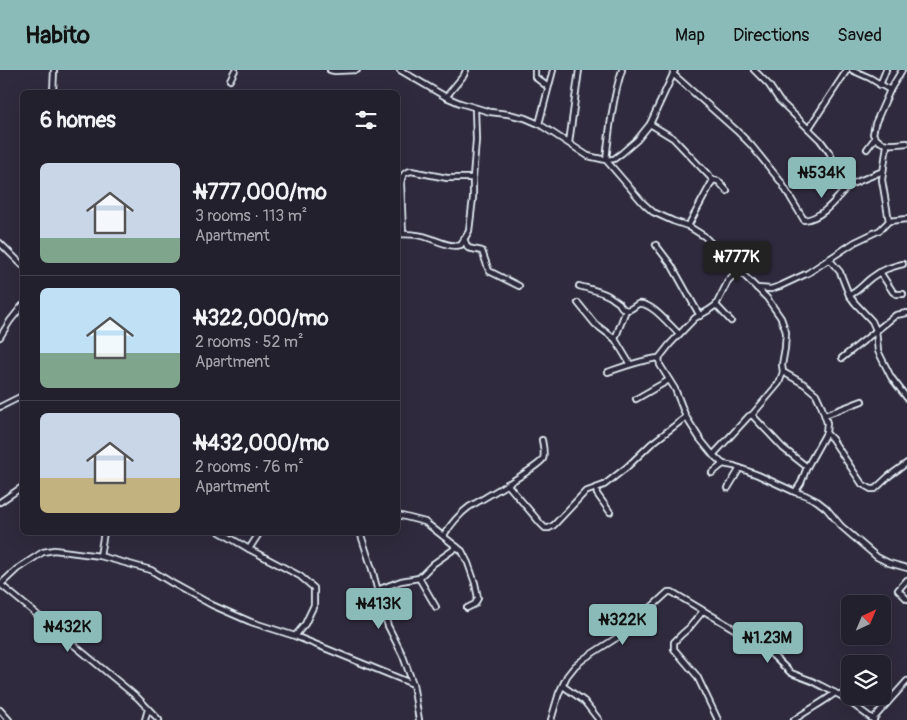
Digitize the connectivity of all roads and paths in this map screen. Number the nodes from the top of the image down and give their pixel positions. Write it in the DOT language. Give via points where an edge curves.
graph roads {
  1 [pos="54,70"];
  2 [pos="236,70"];
  3 [pos="330,70"];
  4 [pos="358,70"];
  5 [pos="400,70"];
  6 [pos="466,70"];
  7 [pos="535,70"];
  8 [pos="553,70"];
  9 [pos="579,70"];
  10 [pos="622,70"];
  11 [pos="754,70"];
  12 [pos="847,70"];
  13 [pos="852,70"];
  14 [pos="886,70"];
  15 [pos="902,70"];
  16 [pos="674,72"];
  17 [pos="230,80"];
  18 [pos="880,85"];
  19 [pos="548,87"];
  20 [pos="53,90"];
  21 [pos="890,90"];
  22 [pos="446,97"];
  23 [pos="475,108"];
  24 [pos="539,124"];
  25 [pos="650,124"];
  26 [pos="810,128"];
  27 [pos="875,138"];
  28 [pos="569,143"];
  29 [pos="907,143"];
  30 [pos="887,145"];
  31 [pos="867,150"];
  32 [pos="606,160"];
  33 [pos="884,170"];
  34 [pos="473,178"];
  35 [pos="714,180"];
  36 [pos="848,186"];
  37 [pos="727,191"];
  38 [pos="907,219"];
  39 [pos="889,221"];
  40 [pos="688,226"];
  41 [pos="400,234"];
  42 [pos="464,239"];
  43 [pos="0,243"];
  44 [pos="656,245"];
  45 [pos="829,259"];
  46 [pos="20,263"];
  47 [pos="904,264"];
  48 [pos="738,270"];
  49 [pos="880,272"];
  50 [pos="520,286"];
  51 [pos="579,286"];
  52 [pos="757,288"];
  53 [pos="903,294"];
  54 [pos="849,295"];
  55 [pos="578,303"];
  56 [pos="716,304"];
  57 [pos="20,308"];
  58 [pos="626,310"];
  59 [pos="907,313"];
  60 [pos="700,316"];
  61 [pos="730,321"];
  62 [pos="876,330"];
  63 [pos="679,334"];
  64 [pos="0,337"];
  65 [pos="615,339"];
  66 [pos="659,358"];
  67 [pos="842,358"];
  68 [pos="630,364"];
  69 [pos="608,372"];
  70 [pos="783,372"];
  71 [pos="670,380"];
  72 [pos="906,394"];
  73 [pos="20,397"];
  74 [pos="636,399"];
  75 [pos="862,401"];
  76 [pos="0,407"];
  77 [pos="752,415"];
  78 [pos="825,415"];
  79 [pos="686,417"];
  80 [pos="826,433"];
  81 [pos="542,440"];
  82 [pos="713,455"];
  83 [pos="907,463"];
  84 [pos="723,464"];
  85 [pos="807,467"];
  86 [pos="740,468"];
  87 [pos="712,473"];
  88 [pos="507,484"];
  89 [pos="20,488"];
  90 [pos="596,488"];
  91 [pos="728,488"];
  92 [pos="795,492"];
  93 [pos="0,502"];
  94 [pos="610,512"];
  95 [pos="400,515"];
  96 [pos="104,535"];
  97 [pos="225,535"];
  98 [pos="258,535"];
  99 [pos="361,535"];
  100 [pos="443,536"];
  101 [pos="458,547"];
  102 [pos="249,549"];
  103 [pos="100,556"];
  104 [pos="907,568"];
  105 [pos="419,578"];
  106 [pos="907,580"];
  107 [pos="0,585"];
  108 [pos="377,590"];
  109 [pos="907,599"];
  110 [pos="436,607"];
  111 [pos="467,608"];
  112 [pos="703,611"];
  113 [pos="295,636"];
  114 [pos="907,681"];
  115 [pos="413,684"];
  116 [pos="563,686"];
  117 [pos="835,693"];
  118 [pos="148,708"];
  119 [pos="0,710"];
  120 [pos="802,714"];
  121 [pos="8,720"];
  122 [pos="146,720"];
  123 [pos="159,720"];
  124 [pos="419,720"];
  125 [pos="551,720"];
  126 [pos="599,720"];
  127 [pos="718,720"];
  128 [pos="794,720"];
  129 [pos="805,720"];
  130 [pos="873,720"];
  1 -- 20 [label="street"];
  2 -- 17 [label="street"];
  3 -- 4 [label="street"];
  5 -- 22 [label="street"];
  6 -- 22 [label="street"];
  7 -- 19 [label="street" via="535,77"];
  8 -- 19 [label="street"];
  9 -- 28 [label="street"];
  10 -- 32 [label="street"];
  11 -- 26 [label="street" via="779,100"];
  12 -- 26 [label="street"];
  13 -- 18 [label="street"];
  14 -- 18 [label="street"];
  15 -- 21 [label="street"];
  16 -- 25 [label="street"];
  16 -- 36 [label="street" via="738,130 781,182 804,220 819,216"];
  18 -- 21 [label="street"];
  19 -- 24 [label="street"];
  21 -- 27 [label="street" via="873,130"];
  22 -- 23 [label="street"];
  23 -- 24 [label="street"];
  23 -- 34 [label="street"];
  24 -- 28 [label="street"];
  25 -- 32 [label="street" via="622,153"];
  25 -- 35 [label="street" via="673,138"];
  26 -- 36 [label="street" via="829,152"];
  27 -- 30 [label="street"];
  27 -- 31 [label="street"];
  28 -- 32 [label="street" via="588,156"];
  29 -- 30 [label="street"];
  30 -- 33 [label="street"];
  32 -- 40 [label="street" via="653,212"];
  33 -- 36 [label="street"];
  33 -- 39 [label="street" via="882,180"];
  34 -- 41 [label="street" via="405,173 401,184"];
  34 -- 42 [label="street" via="469,230"];
  35 -- 37 [label="street"];
  35 -- 40 [label="street"];
  38 -- 39 [label="street"];
  39 -- 45 [label="street" via="880,230"];
  40 -- 48 [label="street" via="704,236"];
  41 -- 42 [label="street" via="430,237 454,247 461,245"];
  42 -- 50 [label="street" via="468,248 482,251 489,270"];
  43 -- 46 [label="street"];
  44 -- 60 [label="street" via="672,266"];
  45 -- 52 [label="street" via="780,286"];
  45 -- 54 [label="street" via="840,272"];
  47 -- 49 [label="street"];
  48 -- 52 [label="street"];
  48 -- 56 [label="street"];
  49 -- 53 [label="street" via="893,292"];
  49 -- 54 [label="street"];
  51 -- 58 [label="street" via="607,295"];
  52 -- 70 [label="street" via="781,318 786,332"];
  54 -- 62 [label="street"];
  55 -- 65 [label="street" via="595,324"];
  56 -- 60 [label="street"];
  56 -- 61 [label="street"];
  57 -- 64 [label="street"];
  58 -- 63 [label="street" via="638,304 649,306"];
  58 -- 65 [label="street"];
  59 -- 62 [label="street" via="896,316"];
  60 -- 63 [label="street"];
  62 -- 67 [label="street"];
  62 -- 72 [label="street" via="878,351"];
  63 -- 66 [label="street"];
  65 -- 68 [label="street"];
  66 -- 68 [label="street"];
  66 -- 71 [label="street"];
  68 -- 69 [label="street"];
  70 -- 77 [label="street" via="779,383"];
  70 -- 78 [label="street" via="816,394"];
  71 -- 74 [label="street"];
  71 -- 79 [label="street"];
  73 -- 76 [label="street"];
  75 -- 78 [label="street"];
  77 -- 82 [label="street"];
  77 -- 85 [label="street" via="783,448"];
  78 -- 80 [label="street"];
  79 -- 82 [label="street"];
  79 -- 90 [label="street" via="615,477"];
  80 -- 83 [label="street" via="862,484 871,489"];
  80 -- 85 [label="street"];
  81 -- 88 [label="street" via="542,460"];
  82 -- 84 [label="street"];
  84 -- 86 [label="street"];
  84 -- 87 [label="street"];
  85 -- 92 [label="street"];
  86 -- 91 [label="street"];
  86 -- 92 [label="street"];
  88 -- 90 [label="street" via="545,528 549,528 585,492"];
  88 -- 100 [label="street" via="457,517"];
  89 -- 93 [label="street"];
  90 -- 94 [label="street" via="596,494"];
  92 -- 104 [label="street" via="826,508 841,526 877,557"];
  95 -- 100 [label="street" via="425,522"];
  96 -- 103 [label="street"];
  97 -- 102 [label="street"];
  98 -- 102 [label="street"];
  99 -- 108 [label="street"];
  100 -- 101 [label="street"];
  101 -- 105 [label="street" via="432,564"];
  101 -- 111 [label="street" via="468,563 478,598"];
  102 -- 113 [label="street" via="300,576 314,588 314,605"];
  103 -- 107 [label="street" via="54,550 43,552"];
  103 -- 113 [label="street" via="151,570 212,605"];
  105 -- 108 [label="street"];
  105 -- 110 [label="street"];
  106 -- 109 [label="street" via="898,590"];
  107 -- 118 [label="street"];
  108 -- 115 [label="street" via="388,626"];
  112 -- 116 [label="street" via="668,592 621,635 575,666"];
  112 -- 117 [label="street" via="763,646 791,673"];
  112 -- 127 [label="street" via="674,642 674,649 697,676"];
  113 -- 115 [label="street"];
  114 -- 130 [label="street"];
  115 -- 124 [label="street"];
  116 -- 125 [label="street"];
  116 -- 126 [label="street" via="584,701"];
  117 -- 120 [label="street"];
  117 -- 130 [label="street"];
  118 -- 122 [label="street"];
  118 -- 123 [label="street"];
  119 -- 121 [label="street"];
  120 -- 128 [label="street"];
  120 -- 129 [label="street"];
}
